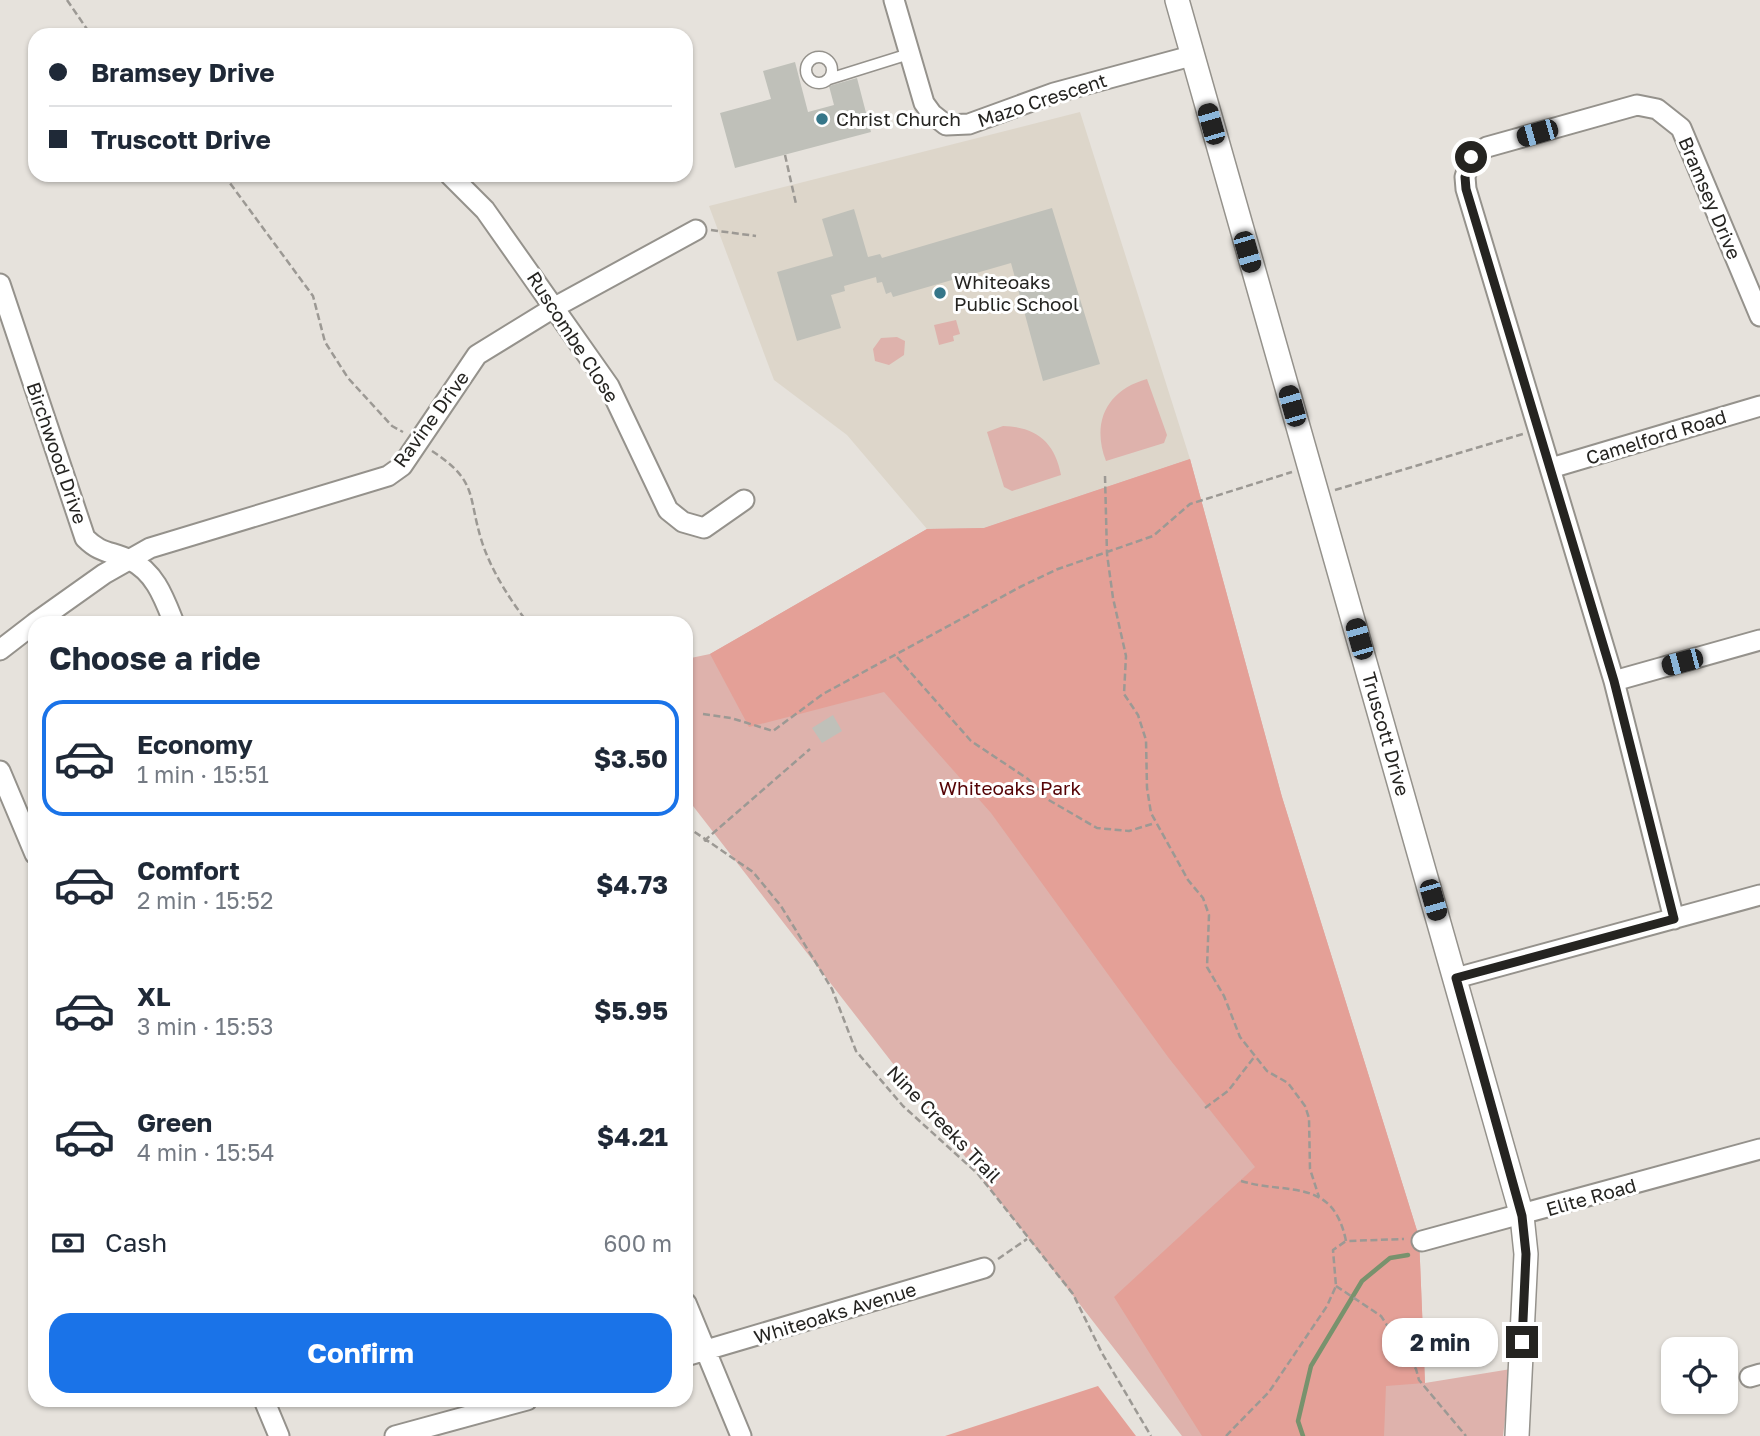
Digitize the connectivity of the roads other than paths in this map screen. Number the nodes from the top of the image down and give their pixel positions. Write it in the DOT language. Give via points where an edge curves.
graph roads {
  1 [pos="894,0"];
  2 [pos="1177,0"];
  3 [pos="909,54"];
  4 [pos="1191,55"];
  5 [pos="829,79"];
  6 [pos="457,182"];
  7 [pos="696,230"];
  8 [pos="0,284"];
  9 [pos="555,307"];
  10 [pos="1760,316"];
  11 [pos="1760,406"];
  12 [pos="1552,468"];
  13 [pos="744,500"];
  14 [pos="129,559"];
  15 [pos="45,616"];
  16 [pos="171,616"];
  17 [pos="28,628"];
  18 [pos="1760,640"];
  19 [pos="0,650"];
  20 [pos="1614,681"];
  21 [pos="0,771"];
  22 [pos="28,837"];
  23 [pos="1760,895"];
  24 [pos="1674,919"];
  25 [pos="1456,978"];
  26 [pos="1760,1149"];
  27 [pos="1522,1216"];
  28 [pos="1422,1241"];
  29 [pos="984,1268"];
  30 [pos="693,1320"];
  31 [pos="706,1351"];
  32 [pos="693,1354"];
  33 [pos="267,1407"];
  34 [pos="501,1407"];
  35 [pos="279,1436"];
  36 [pos="395,1436"];
  37 [pos="741,1436"];
  38 [pos="1517,1436"];
  1 -- 3 [label="street, Mazo Crescent"];
  2 -- 4 [label="street, Truscott Drive"];
  3 -- 4 [label="street, Mazo Crescent" via="924,103 946,125 969,124 1054,93"];
  3 -- 5 [label="lane"];
  4 -- 25 [label="street, Truscott Drive"];
  6 -- 9 [label="street, Ruscombe Close" via="485,210"];
  7 -- 9 [label="street, Ravine Drive"];
  8 -- 14 [label="street, Birchwood Drive" via="85,538 97,550"];
  9 -- 13 [label="street, Ruscombe Close" via="609,386 668,510 683,522 704,528"];
  9 -- 14 [label="street, Ravine Drive" via="477,355 402,466 388,476 150,548"];
  10 -- 12 [label="street, Bramsey Drive" via="1681,128 1657,109 1637,105 1487,148 1471,157 1466,189"];
  11 -- 12 [label="street, Camelford Road"];
  12 -- 20 [label="street, Bramsey Drive"];
  14 -- 15 [label="street, Ravine Drive"];
  14 -- 16 [label="street, Birchwood Drive" via="149,572"];
  17 -- 19 [label="street, Ravine Drive"];
  18 -- 20 [label="street"];
  20 -- 24 [label="street, Bramsey Drive"];
  21 -- 22 [label="street"];
  23 -- 24 [label="street"];
  24 -- 25 [label="street"];
  25 -- 27 [label="street, Truscott Drive"];
  26 -- 27 [label="street, Elite Road"];
  27 -- 28 [label="street, Elite Road"];
  27 -- 38 [label="street, Truscott Drive" via="1526,1254"];
  29 -- 31 [label="street, Whiteoaks Avenue"];
  30 -- 31 [label="street"];
  31 -- 32 [label="street, Whiteoaks Avenue"];
  31 -- 37 [label="street"];
  33 -- 35 [label="street"];
  34 -- 36 [label="street"];
}
